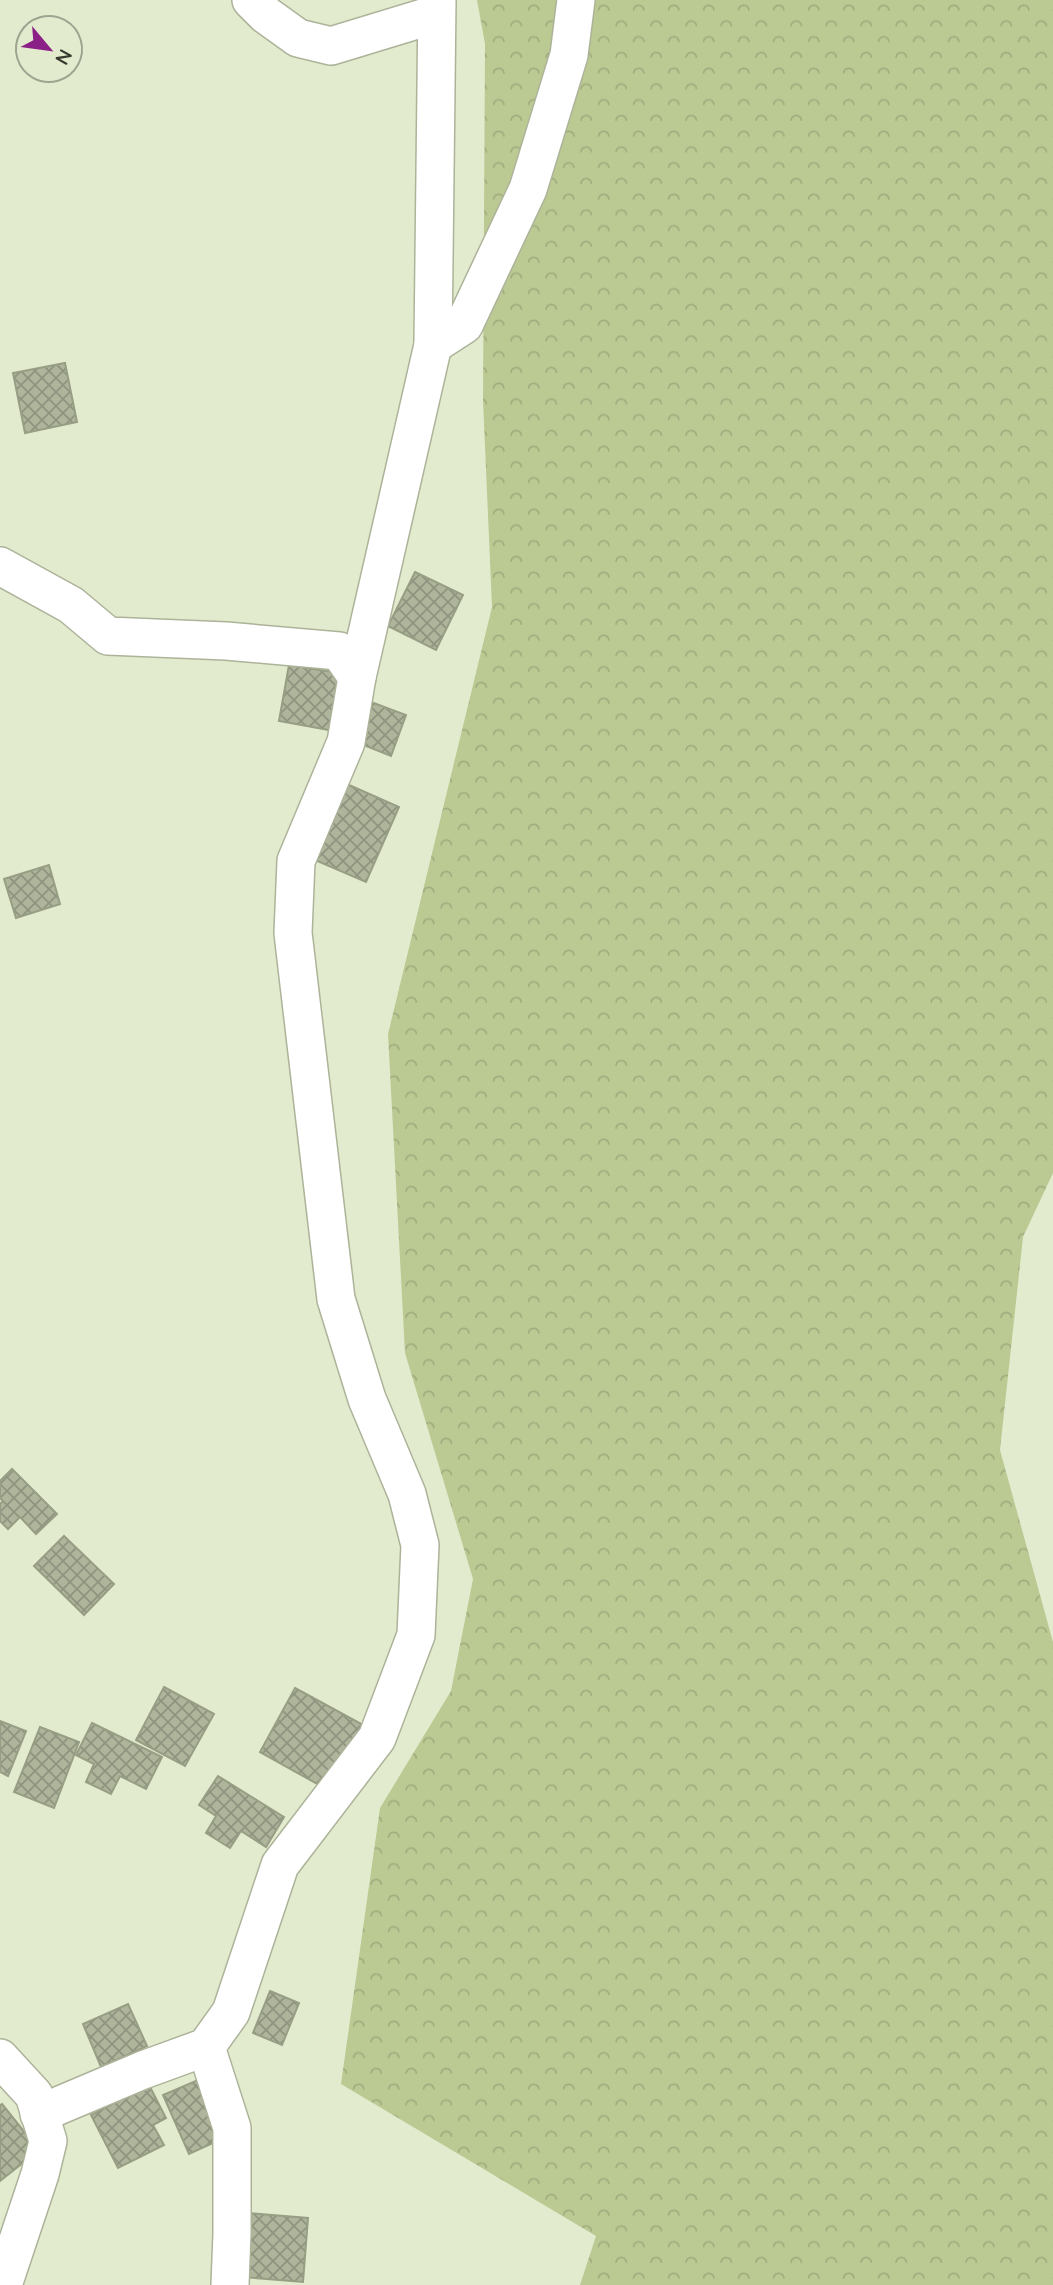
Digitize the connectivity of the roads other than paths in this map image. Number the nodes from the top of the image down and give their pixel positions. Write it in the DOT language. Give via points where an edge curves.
graph roads {
  1 [pos="251,0"];
  2 [pos="576,0"];
  3 [pos="436,7"];
  4 [pos="433,345"];
  5 [pos="0,566"];
  6 [pos="357,677"];
  7 [pos="206,2047"];
  8 [pos="0,2058"];
  9 [pos="39,2114"];
  10 [pos="3,2285"];
  11 [pos="230,2285"];
  1 -- 3 [label="street" via="298,38 331,46"];
  2 -- 4 [label="street" via="569,55 528,189 464,325"];
  3 -- 4 [label="street"];
  4 -- 6 [label="street"];
  5 -- 6 [label="street" via="71,606 108,636 340,651"];
  6 -- 7 [label="street" via="346,742 296,861 293,933 336,1299 367,1399 407,1493 420,1545 416,1634 377,1738 280,1865 231,2012"];
  7 -- 9 [label="street"];
  7 -- 11 [label="street" via="232,2128"];
  8 -- 9 [label="street" via="34,2095"];
  9 -- 10 [label="street" via="48,2141"];
}
